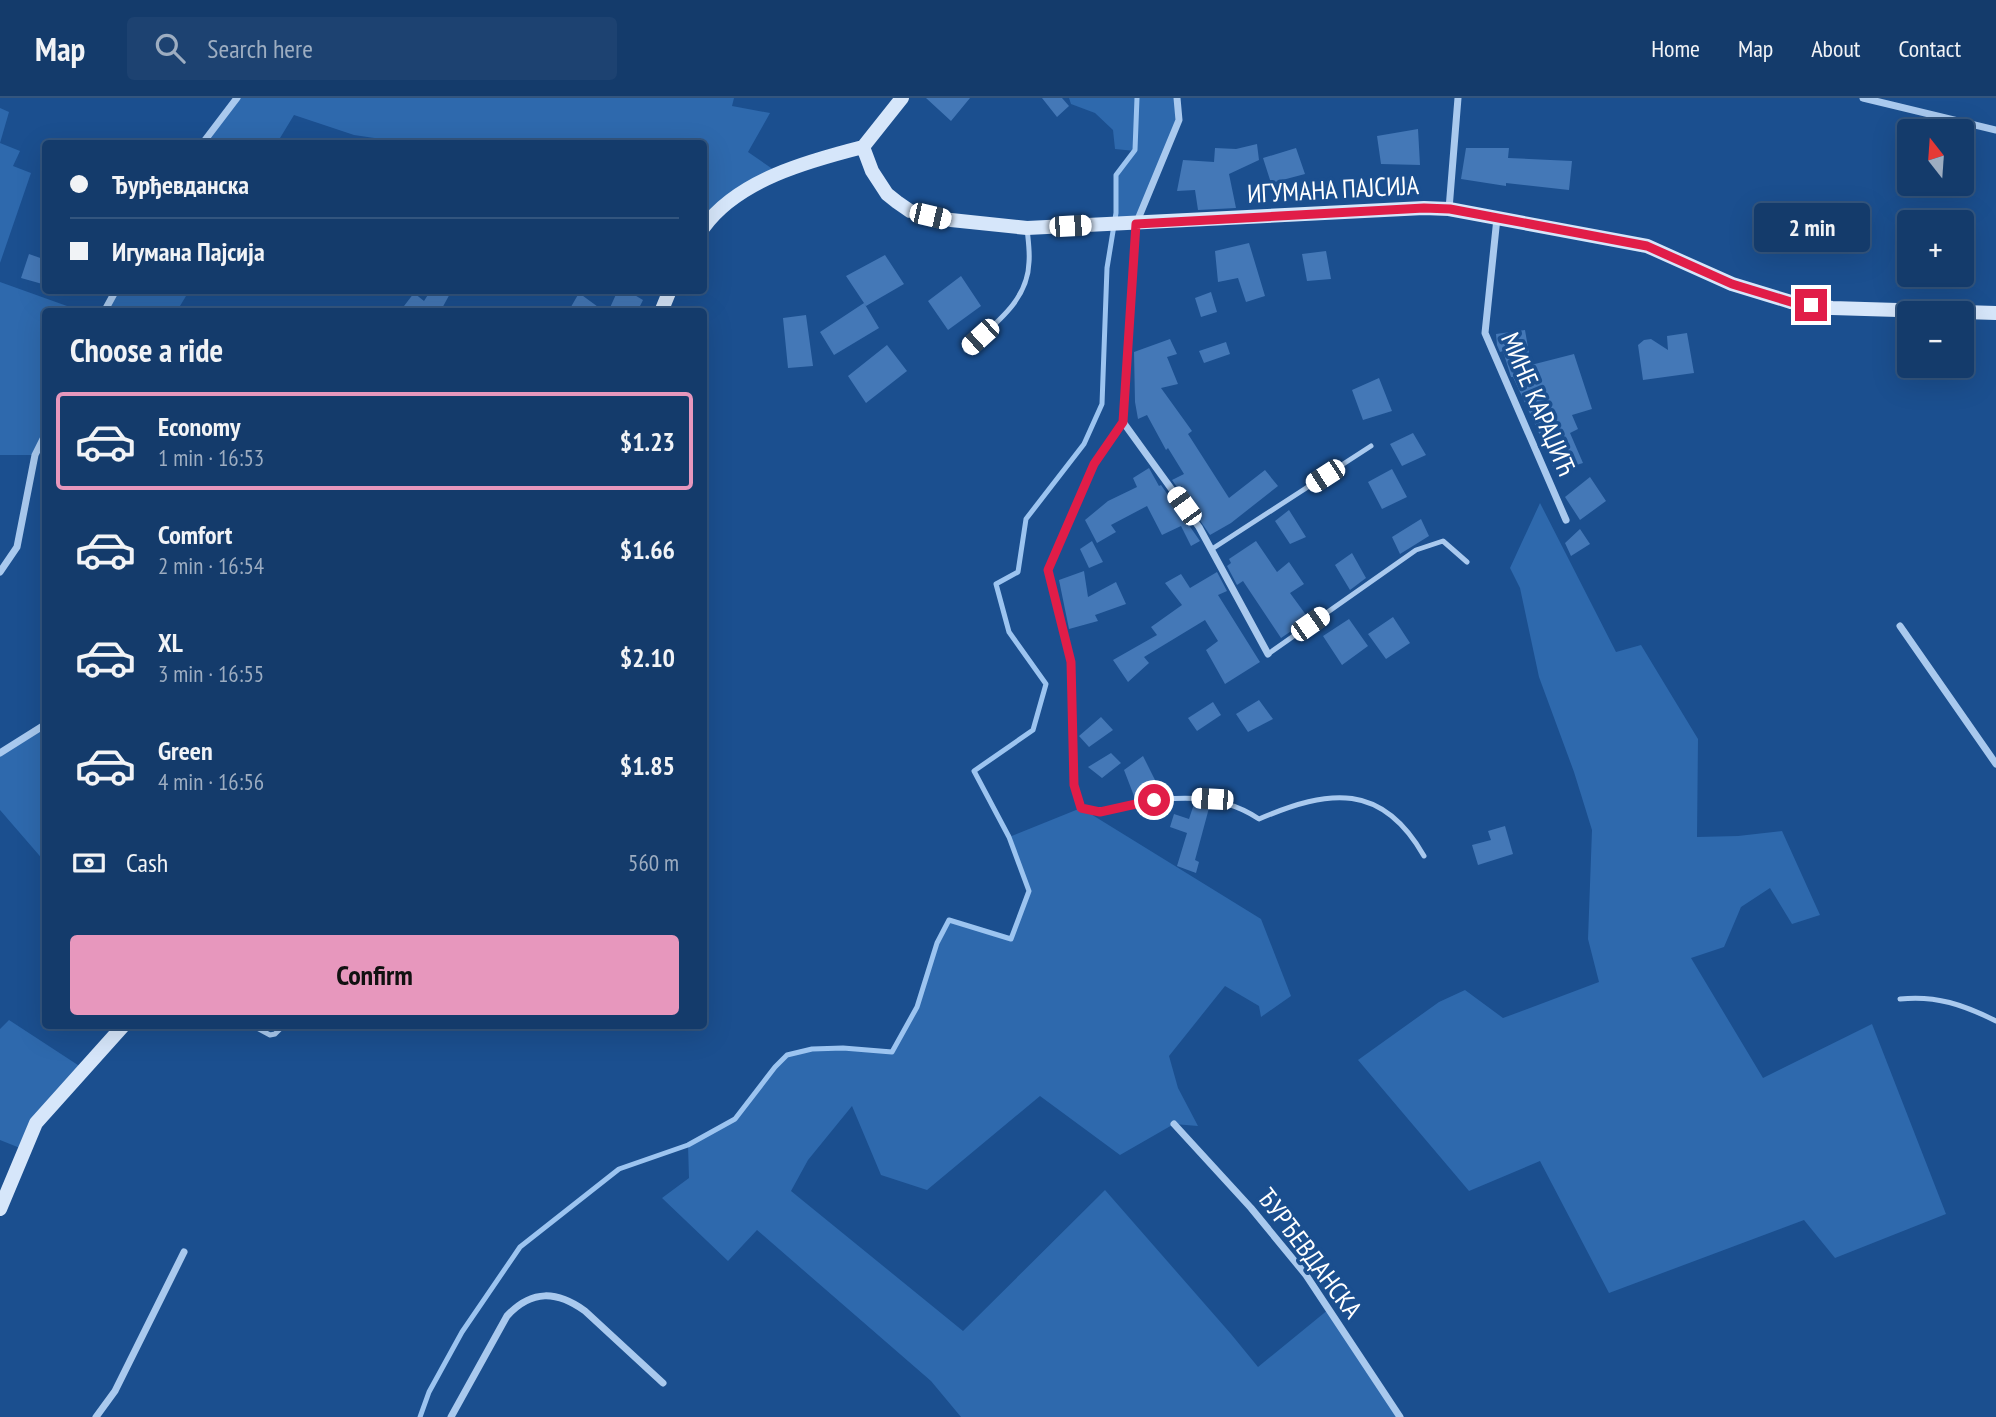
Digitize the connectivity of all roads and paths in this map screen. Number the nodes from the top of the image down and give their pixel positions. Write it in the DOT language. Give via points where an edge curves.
graph roads {
  1 [pos="237,98"];
  2 [pos="902,98"];
  3 [pos="1177,98"];
  4 [pos="1458,98"];
  5 [pos="1863,98"];
  6 [pos="1996,130"];
  7 [pos="205,140"];
  8 [pos="863,147"];
  9 [pos="1450,209"];
  10 [pos="1497,218"];
  11 [pos="707,222"];
  12 [pos="1136,224"];
  13 [pos="1027,228"];
  14 [pos="1996,313"];
  15 [pos="966,350"];
  16 [pos="1123,422"];
  17 [pos="42,441"];
  18 [pos="1371,446"];
  19 [pos="1566,520"];
  20 [pos="1212,550"];
  21 [pos="1467,562"];
  22 [pos="0,572"];
  23 [pos="1900,626"];
  24 [pos="1268,653"];
  25 [pos="42,727"];
  26 [pos="0,754"];
  27 [pos="1996,764"];
  28 [pos="1074,785"];
  29 [pos="1424,856"];
  30 [pos="1900,999"];
  31 [pos="1996,1021"];
  32 [pos="120,1029"];
  33 [pos="259,1029"];
  34 [pos="280,1029"];
  35 [pos="1174,1124"];
  36 [pos="0,1209"];
  37 [pos="184,1252"];
  38 [pos="663,1383"];
  39 [pos="96,1417"];
  40 [pos="451,1417"];
  41 [pos="1400,1417"];
  1 -- 7 [label="street"];
  2 -- 8 [label="street"];
  3 -- 12 [label="street" via="1180,120"];
  4 -- 9 [label="street"];
  5 -- 6 [label="street"];
  8 -- 11 [label="street" via="746,188"];
  8 -- 13 [label="street, ИГУМАНА ПАЈСИЈА" via="887,194 910,211"];
  9 -- 10 [label="street, ИГУМАНА ПАЈСИЈА"];
  9 -- 12 [label="street, ИГУМАНА ПАЈСИЈА"];
  10 -- 14 [label="street, ИГУМАНА ПАЈСИЈА" via="1647,246 1732,284 1791,302 1832,308"];
  10 -- 19 [label="street, МИНЕ КАРАЏИЋ" via="1485,333"];
  12 -- 13 [label="street, ИГУМАНА ПАЈСИЈА"];
  12 -- 16 [label="street"];
  13 -- 15 [label="lane" via="1029,263 1024,287 1009,312"];
  16 -- 20 [label="street"];
  16 -- 28 [label="street" via="1094,464 1048,570 1071,662"];
  17 -- 22 [label="street" via="35,455 18,547"];
  18 -- 20 [label="lane"];
  20 -- 24 [label="street"];
  21 -- 24 [label="lane" via="1443,541 1416,550"];
  23 -- 27 [label="street"];
  25 -- 26 [label="street"];
  28 -- 29 [label="lane" via="1081,808 1100,812 1171,797 1212,799 1259,819 1314,801 1352,797 1382,807"];
  30 -- 31 [label="lane" via="1953,1002"];
  32 -- 36 [label="street" via="36,1123"];
  33 -- 34 [label="lane" via="270,1035"];
  35 -- 41 [label="street, ЂУРЂЕВДАНСКА" via="1306,1275"];
  37 -- 39 [label="street" via="115,1391"];
  38 -- 40 [label="street" via="572,1301 545,1295 516,1306 507,1316"];
}
